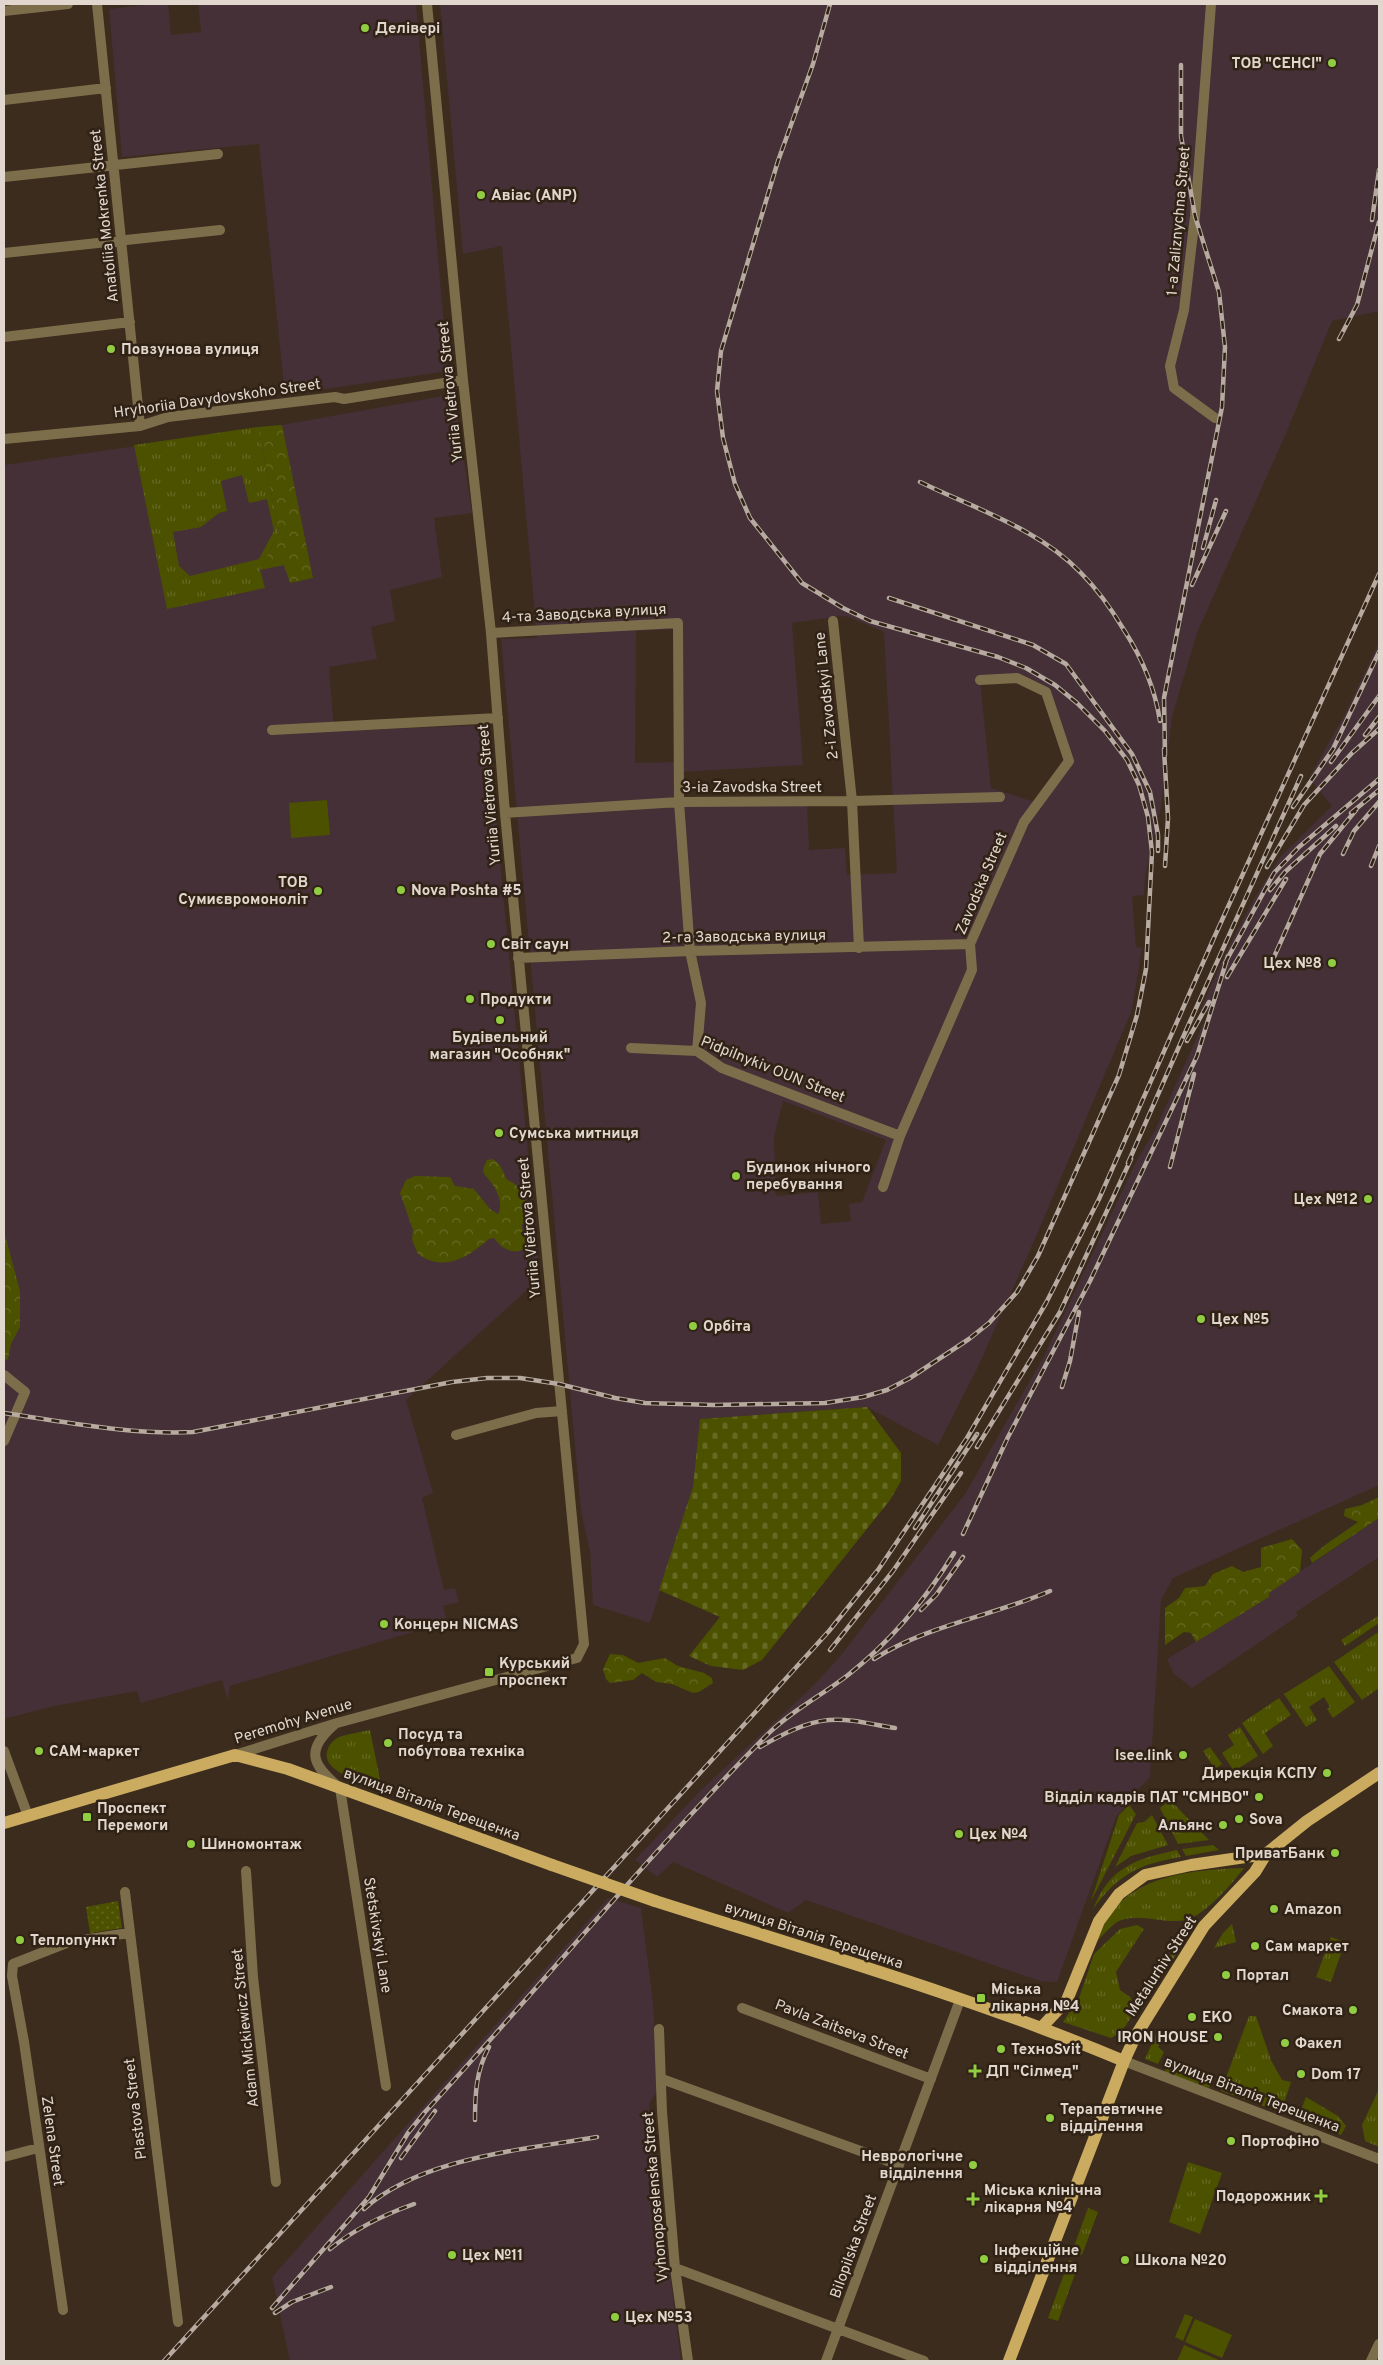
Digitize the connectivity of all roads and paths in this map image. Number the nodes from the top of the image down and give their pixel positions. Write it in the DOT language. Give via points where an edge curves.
graph roads {
  1 [pos="68,4"];
  2 [pos="98,4"];
  3 [pos="427,4"];
  4 [pos="1211,4"];
  5 [pos="4,11"];
  6 [pos="106,88"];
  7 [pos="4,100"];
  8 [pos="218,154"];
  9 [pos="114,166"];
  10 [pos="4,177"];
  11 [pos="220,230"];
  12 [pos="122,242"];
  13 [pos="4,253"];
  14 [pos="130,322"];
  15 [pos="4,337"];
  16 [pos="463,380"];
  17 [pos="1215,418"];
  18 [pos="140,426"];
  19 [pos="4,439"];
  20 [pos="833,621"];
  21 [pos="492,633"];
  22 [pos="980,680"];
  23 [pos="498,718"];
  24 [pos="272,730"];
  25 [pos="1000,797"];
  26 [pos="679,802"];
  27 [pos="852,802"];
  28 [pos="505,813"];
  29 [pos="970,944"];
  30 [pos="859,948"];
  31 [pos="690,951"];
  32 [pos="518,958"];
  33 [pos="631,1048"];
  34 [pos="697,1051"];
  35 [pos="900,1136"];
  36 [pos="883,1187"];
  37 [pos="4,1375"];
  38 [pos="562,1411"];
  39 [pos="456,1435"];
  40 [pos="4,1441"];
  41 [pos="584,1644"];
  42 [pos="337,1723"];
  43 [pos="4,1751"];
  44 [pos="235,1755"];
  45 [pos="1379,1773"];
  46 [pos="340,1788"];
  47 [pos="28,1816"];
  48 [pos="4,1823"];
  49 [pos="1266,1854"];
  50 [pos="246,1871"];
  51 [pos="124,1892"];
  52 [pos="130,1933"];
  53 [pos="960,2000"];
  54 [pos="742,2008"];
  55 [pos="1041,2028"];
  56 [pos="659,2029"];
  57 [pos="1124,2061"];
  58 [pos="662,2079"];
  59 [pos="932,2079"];
  60 [pos="386,2086"];
  61 [pos="38,2148"];
  62 [pos="4,2157"];
  63 [pos="1379,2159"];
  64 [pos="899,2165"];
  65 [pos="276,2182"];
  66 [pos="675,2268"];
  67 [pos="62,2310"];
  68 [pos="178,2322"];
  69 [pos="839,2329"];
  70 [pos="1379,2344"];
  71 [pos="688,2361"];
  72 [pos="826,2361"];
  73 [pos="924,2361"];
  74 [pos="1009,2361"];
  75 [pos="1371,2361"];
  1 -- 5 [label="street"];
  2 -- 6 [label="street, Anatoliia Mokrenka Street"];
  3 -- 16 [label="street, Yuriia Vietrova Street"];
  4 -- 17 [label="street, 1-a Zaliznychna Street" via="1195,216 1184,310 1170,366 1174,388"];
  6 -- 7 [label="street"];
  6 -- 9 [label="street, Anatoliia Mokrenka Street"];
  8 -- 9 [label="street"];
  9 -- 10 [label="street"];
  9 -- 12 [label="street, Anatoliia Mokrenka Street"];
  11 -- 12 [label="street"];
  12 -- 13 [label="street"];
  12 -- 14 [label="street, Anatoliia Mokrenka Street"];
  14 -- 15 [label="street"];
  14 -- 18 [label="street, Anatoliia Mokrenka Street"];
  16 -- 18 [label="street, Hryhoriia Davydovskoho Street" via="344,399 335,397 168,417"];
  16 -- 21 [label="street, Yuriia Vietrova Street"];
  18 -- 19 [label="street, Hryhoriia Davydovskoho Street"];
  20 -- 27 [label="street, 2-i Zavodskyi Lane"];
  21 -- 23 [label="street, Yuriia Vietrova Street"];
  21 -- 26 [label="street, 4-та Заводська вулиця" via="678,623"];
  22 -- 29 [label="street, Zavodska Street" via="1017,678 1046,692 1068,761 1024,822"];
  23 -- 24 [label="street"];
  23 -- 28 [label="street, Yuriia Vietrova Street"];
  25 -- 27 [label="street, 3-ia Zavodska Street"];
  26 -- 27 [label="street, 3-ia Zavodska Street"];
  26 -- 28 [label="street, 3-ia Zavodska Street"];
  26 -- 31 [label="street"];
  27 -- 30 [label="street, 2-i Zavodskyi Lane"];
  28 -- 32 [label="street, Yuriia Vietrova Street"];
  29 -- 30 [label="street, 2-га Заводська вулиця"];
  29 -- 35 [label="street, Zavodska Street" via="972,970"];
  30 -- 31 [label="street, 2-га Заводська вулиця"];
  31 -- 32 [label="street, 2-га Заводська вулиця"];
  31 -- 34 [label="street" via="701,1003"];
  32 -- 38 [label="street, Yuriia Vietrova Street"];
  33 -- 34 [label="street, Pidpilnykiv OUN Street"];
  34 -- 35 [label="street, Pidpilnykiv OUN Street" via="722,1068"];
  35 -- 36 [label="street, Zavodska Street"];
  37 -- 40 [label="street" via="25,1392"];
  38 -- 39 [label="street" via="536,1413"];
  38 -- 41 [label="street, Yuriia Vietrova Street"];
  41 -- 42 [label="street, Peremohy Avenue" via="577,1658"];
  42 -- 44 [label="street, Peremohy Avenue"];
  42 -- 46 [label="street" via="319,1740 315,1753 316,1765"];
  43 -- 47 [label="street"];
  44 -- 46 [label="main road, вулиця Віталія Терещенка" via="288,1769"];
  44 -- 47 [label="main road, Peremohy Avenue"];
  45 -- 49 [label="main road, Metalurhiv Street" via="1307,1820"];
  46 -- 53 [label="main road, вулиця Віталія Терещенка, bridge" via="552,1865"];
  46 -- 60 [label="street, Stetskivskyi Lane"];
  47 -- 48 [label="main road, Peremohy Avenue"];
  49 -- 55 [label="main road" via="1191,1864 1145,1875 1118,1894 1099,1921 1067,2000"];
  49 -- 57 [label="main road, Metalurhiv Street" via="1254,1872 1204,1926 1138,2032"];
  50 -- 65 [label="street, Adam Mickiewicz Street" via="253,1978"];
  51 -- 52 [label="street, Plastova Street"];
  52 -- 61 [label="street, Zelena Street" via="69,1942 13,1964 12,1976"];
  52 -- 68 [label="street, Plastova Street"];
  53 -- 55 [label="main road, вулиця Віталія Терещенка"];
  53 -- 59 [label="street, Bilopilska Street"];
  54 -- 59 [label="street, Pavla Zaitseva Street"];
  55 -- 57 [label="main road, вулиця Віталія Терещенка"];
  56 -- 58 [label="street, Vyhonoposelenska Street"];
  57 -- 63 [label="street, вулиця Віталія Терещенка"];
  57 -- 74 [label="main road, Metalurhiv Street"];
  58 -- 64 [label="street"];
  58 -- 66 [label="street, Vyhonoposelenska Street"];
  59 -- 64 [label="street, Bilopilska Street"];
  61 -- 62 [label="street"];
  61 -- 67 [label="street, Zelena Street"];
  64 -- 69 [label="street, Bilopilska Street"];
  66 -- 69 [label="street"];
  66 -- 71 [label="street, Vyhonoposelenska Street"];
  69 -- 72 [label="street, Bilopilska Street"];
  69 -- 73 [label="street"];
  70 -- 75 [label="street"];
}
